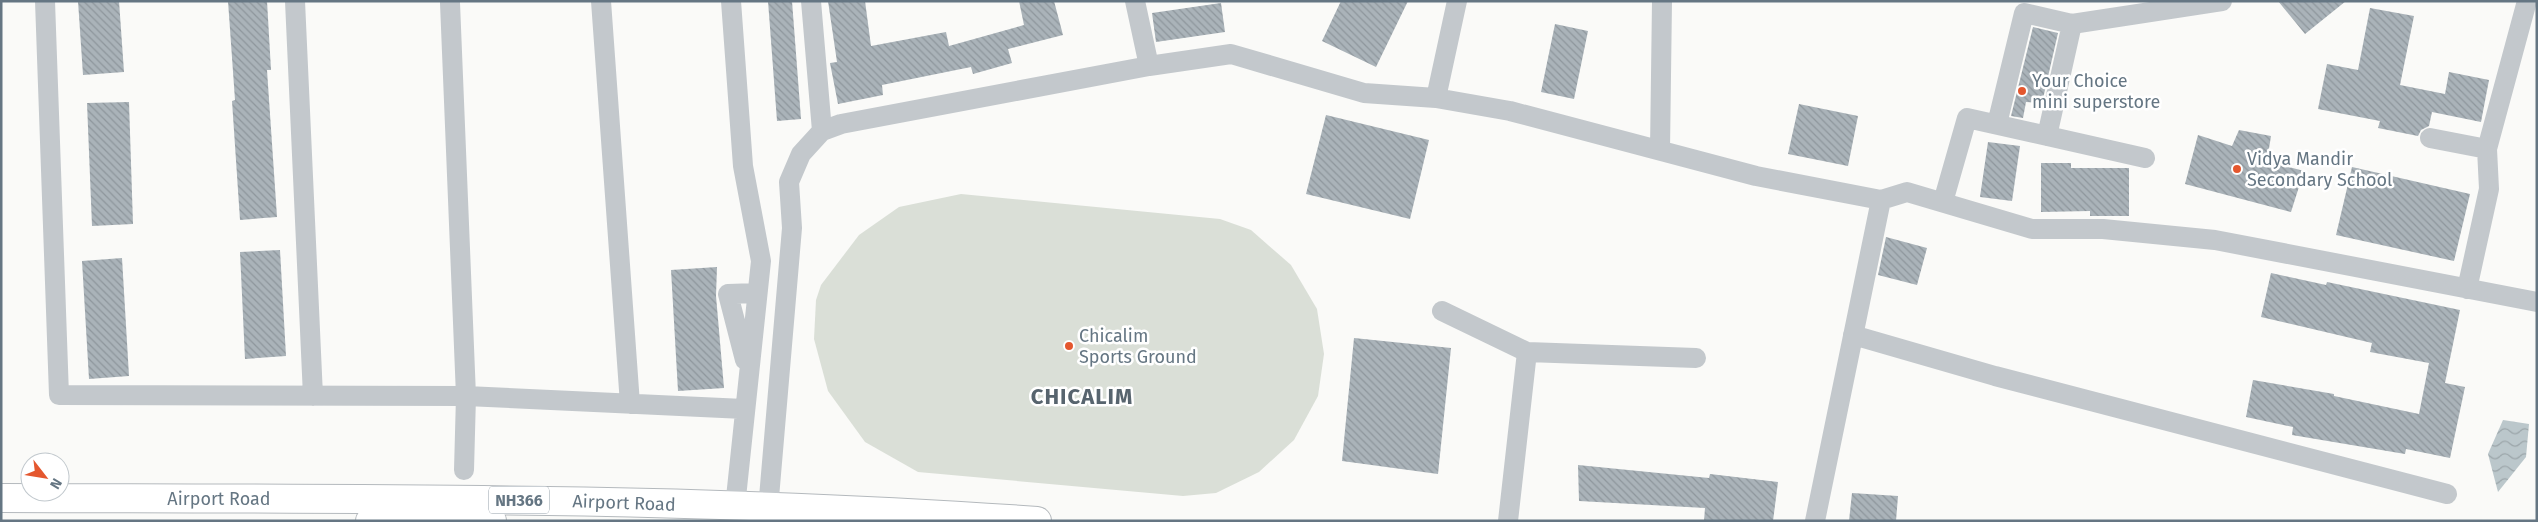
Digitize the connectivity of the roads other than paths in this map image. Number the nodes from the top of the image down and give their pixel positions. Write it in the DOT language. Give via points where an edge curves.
graph roads {
  1 [pos="46,1"];
  2 [pos="295,1"];
  3 [pos="601,1"];
  4 [pos="731,1"];
  5 [pos="811,1"];
  6 [pos="1135,1"];
  7 [pos="1457,1"];
  8 [pos="1662,1"];
  9 [pos="2222,1"];
  10 [pos="2527,1"];
  11 [pos="450,3"];
  12 [pos="2026,7"];
  13 [pos="2072,24"];
  14 [pos="1149,66"];
  15 [pos="1436,98"];
  16 [pos="1997,124"];
  17 [pos="822,131"];
  18 [pos="2047,136"];
  19 [pos="2430,138"];
  20 [pos="2487,149"];
  21 [pos="1660,150"];
  22 [pos="2145,158"];
  23 [pos="1881,200"];
  24 [pos="1943,202"];
  25 [pos="2466,289"];
  26 [pos="757,293"];
  27 [pos="2537,302"];
  28 [pos="1442,311"];
  29 [pos="1854,335"];
  30 [pos="1527,352"];
  31 [pos="1696,358"];
  32 [pos="748,373"];
  33 [pos="313,396"];
  34 [pos="466,396"];
  35 [pos="630,404"];
  36 [pos="744,409"];
  37 [pos="464,470"];
  38 [pos="2447,494"];
  39 [pos="1,498"];
  40 [pos="735,506"];
  41 [pos="767,514"];
  42 [pos="370,521"];
  43 [pos="492,521"];
  44 [pos="1037,521"];
  45 [pos="1508,521"];
  46 [pos="1815,521"];
  1 -- 33 [label="street" via="59,395"];
  2 -- 33 [label="street"];
  3 -- 35 [label="street"];
  4 -- 26 [label="street" via="743,166 761,260"];
  5 -- 17 [label="street"];
  6 -- 14 [label="street"];
  7 -- 15 [label="street"];
  8 -- 21 [label="street"];
  9 -- 13 [label="street"];
  10 -- 20 [label="street"];
  11 -- 34 [label="street"];
  12 -- 13 [label="street"];
  12 -- 16 [label="street"];
  13 -- 18 [label="street"];
  14 -- 15 [label="street" via="1231,54 1364,93"];
  14 -- 17 [label="street" via="841,124"];
  15 -- 21 [label="street" via="1510,111"];
  16 -- 18 [label="street"];
  16 -- 24 [label="street" via="1967,118"];
  17 -- 41 [label="street" via="801,154 789,182 792,228"];
  18 -- 22 [label="street"];
  19 -- 20 [label="street"];
  20 -- 25 [label="street" via="2489,190"];
  21 -- 23 [label="street" via="1756,176"];
  23 -- 24 [label="street" via="1906,192"];
  23 -- 29 [label="street"];
  24 -- 25 [label="street" via="2032,229 2103,229 2215,240"];
  25 -- 27 [label="street"];
  26 -- 32 [label="street"];
  26 -- 32 [label="street" via="728,294"];
  28 -- 30 [label="street"];
  29 -- 38 [label="street" via="1994,376"];
  29 -- 46 [label="street"];
  30 -- 31 [label="street"];
  30 -- 45 [label="street"];
  32 -- 36 [label="street"];
  33 -- 34 [label="street"];
  34 -- 35 [label="street"];
  34 -- 37 [label="street"];
  35 -- 36 [label="street"];
  36 -- 40 [label="street"];
  39 -- 40 [label="highway, Airport Road / NH366" via="444,499"];
  40 -- 41 [label="highway, Airport Road / NH366"];
  41 -- 44 [label="highway, Airport Road / NH366"];
  42 -- 43 [label="highway, NH366"];
}
